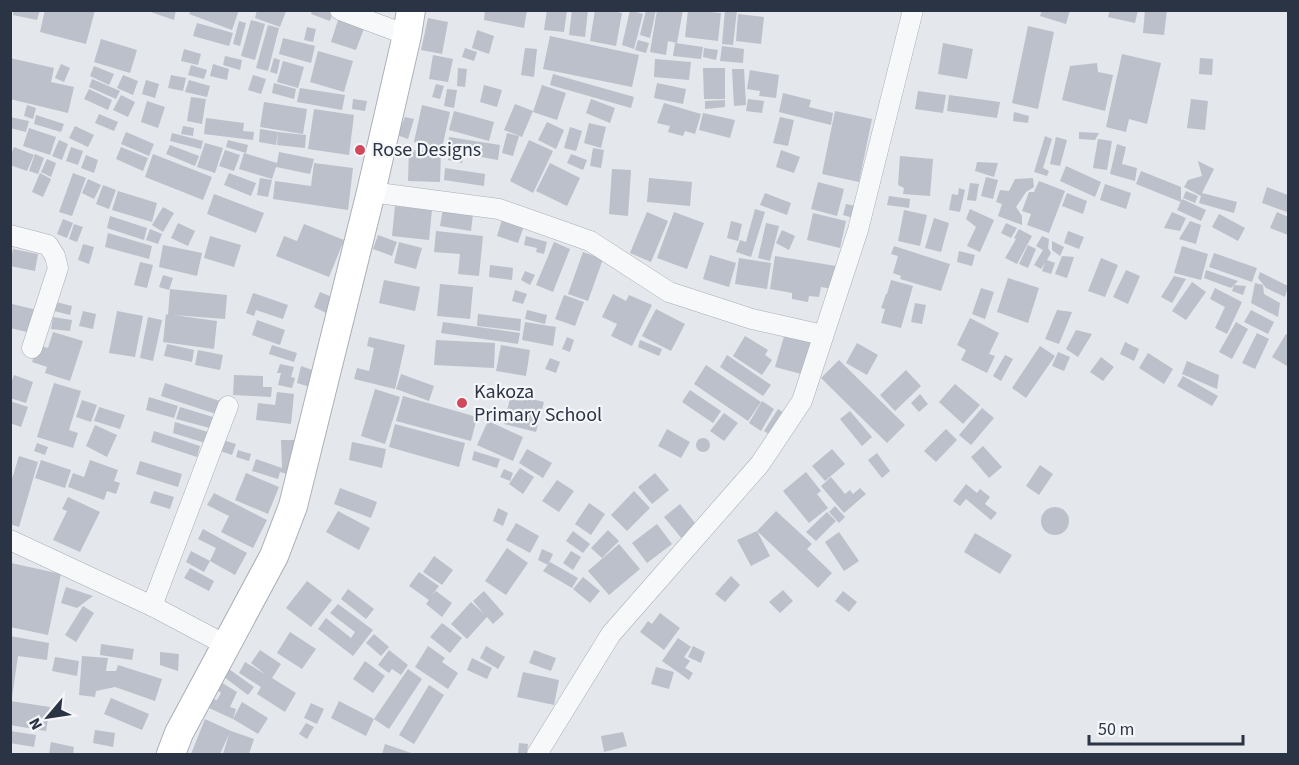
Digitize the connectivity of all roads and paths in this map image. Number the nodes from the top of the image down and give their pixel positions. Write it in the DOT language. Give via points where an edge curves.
graph roads {
  1 [pos="340,10"];
  2 [pos="913,10"];
  3 [pos="409,23"];
  4 [pos="372,192"];
  5 [pos="10,235"];
  6 [pos="823,335"];
  7 [pos="32,348"];
  8 [pos="228,406"];
  9 [pos="11,544"];
  10 [pos="152,606"];
  11 [pos="226,645"];
  12 [pos="171,754"];
  13 [pos="537,754"];
  1 -- 3 [label="street"];
  2 -- 6 [label="street" via="858,230"];
  3 -- 4 [label="street"];
  4 -- 6 [label="street" via="499,209 590,241 669,292 752,320"];
  4 -- 11 [label="street" via="293,506 274,556"];
  5 -- 7 [label="street" via="48,245 58,268"];
  6 -- 13 [label="street" via="802,401 760,464 612,634"];
  8 -- 10 [label="street"];
  9 -- 10 [label="street"];
  10 -- 11 [label="street"];
  11 -- 12 [label="street"];
}
